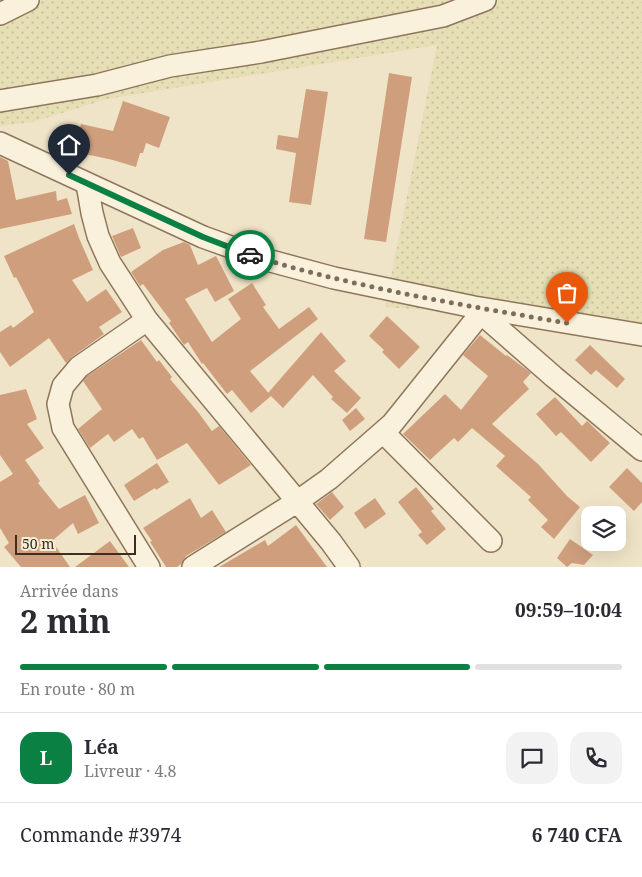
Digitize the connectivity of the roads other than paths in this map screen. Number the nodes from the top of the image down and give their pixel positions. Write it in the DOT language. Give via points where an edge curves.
graph roads {
  1 [pos="28,0"];
  2 [pos="485,0"];
  3 [pos="1,12"];
  4 [pos="0,101"];
  5 [pos="0,143"];
  6 [pos="87,184"];
  7 [pos="478,310"];
  8 [pos="147,320"];
  9 [pos="642,336"];
  10 [pos="383,432"];
  11 [pos="642,450"];
  12 [pos="298,502"];
  13 [pos="492,541"];
  14 [pos="150,567"];
  15 [pos="193,567"];
  16 [pos="349,567"];
  1 -- 3 [label="street"];
  2 -- 4 [label="street" via="443,16 261,52 170,66 97,85"];
  5 -- 6 [label="street"];
  6 -- 7 [label="street" via="203,237 259,258"];
  6 -- 8 [label="street" via="98,236 110,263"];
  7 -- 9 [label="street"];
  7 -- 10 [label="street"];
  7 -- 11 [label="street"];
  8 -- 12 [label="street"];
  8 -- 14 [label="street" via="79,367 63,386 58,404 63,428"];
  10 -- 12 [label="street"];
  10 -- 13 [label="street"];
  12 -- 15 [label="street"];
  12 -- 16 [label="street"];
}
